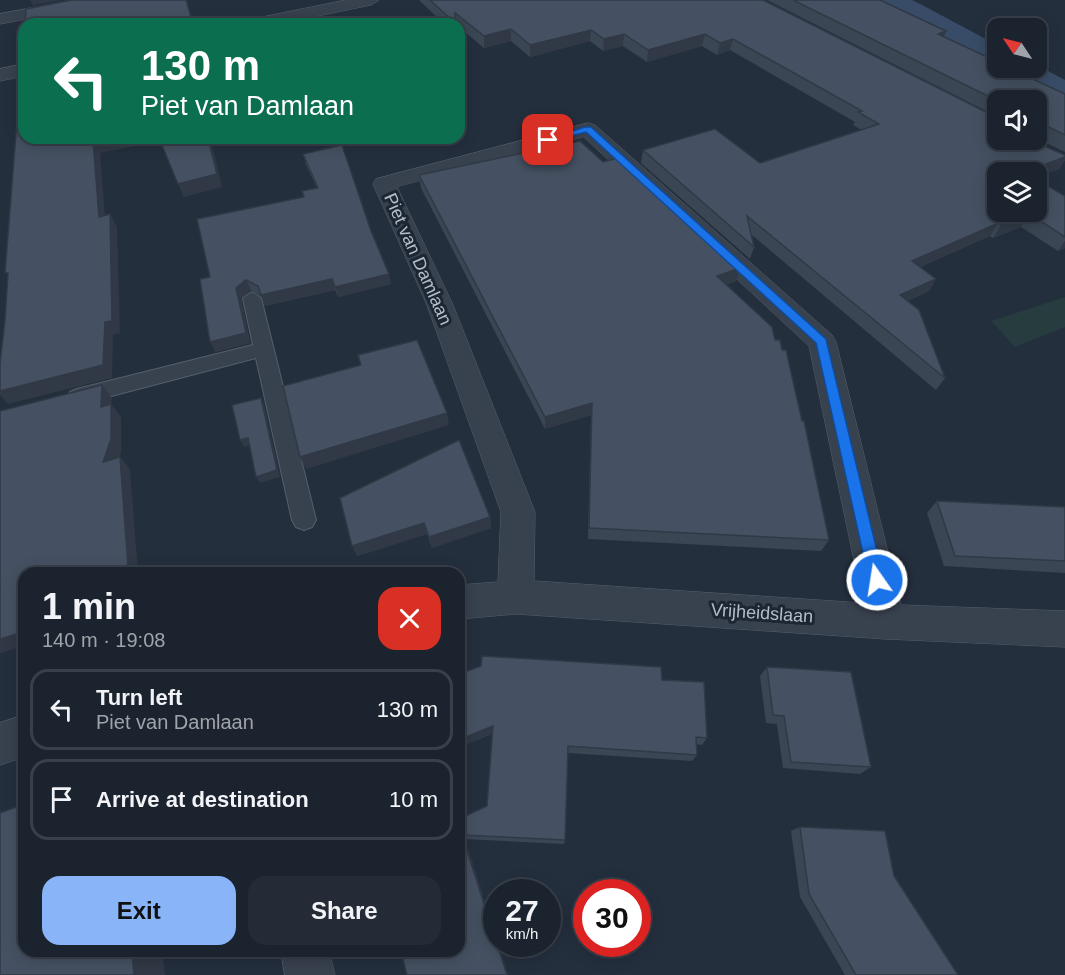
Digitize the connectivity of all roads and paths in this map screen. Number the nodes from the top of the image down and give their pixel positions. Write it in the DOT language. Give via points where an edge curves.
graph roads {
  1 [pos="1,0"];
  2 [pos="99,0"];
  3 [pos="371,0"];
  4 [pos="0,8"];
  5 [pos="282,18"];
  6 [pos="0,19"];
  7 [pos="18,71"];
  8 [pos="0,75"];
  9 [pos="252,298"];
  10 [pos="264,349"];
  11 [pos="57,402"];
  12 [pos="304,520"];
  13 [pos="516,597"];
  14 [pos="465,601"];
  15 [pos="886,622"];
  16 [pos="1065,629"];
  17 [pos="18,738"];
  18 [pos="0,744"];
  19 [pos="306,957"];
  20 [pos="310,975"];
  1 -- 4 [label="street"];
  2 -- 6 [label="street"];
  3 -- 5 [label="street"];
  7 -- 8 [label="street"];
  9 -- 10 [label="lane"];
  10 -- 11 [label="lane"];
  10 -- 12 [label="lane"];
  13 -- 14 [label="street, Vrijheidslaan"];
  13 -- 15 [label="street, Vrijheidslaan"];
  13 -- 15 [label="street, Piet van Damlaan" via="518,512 440,305 384,184 588,129 822,342"];
  15 -- 16 [label="street, Vrijheidslaan"];
  17 -- 18 [label="street"];
  19 -- 20 [label="street"];
}
